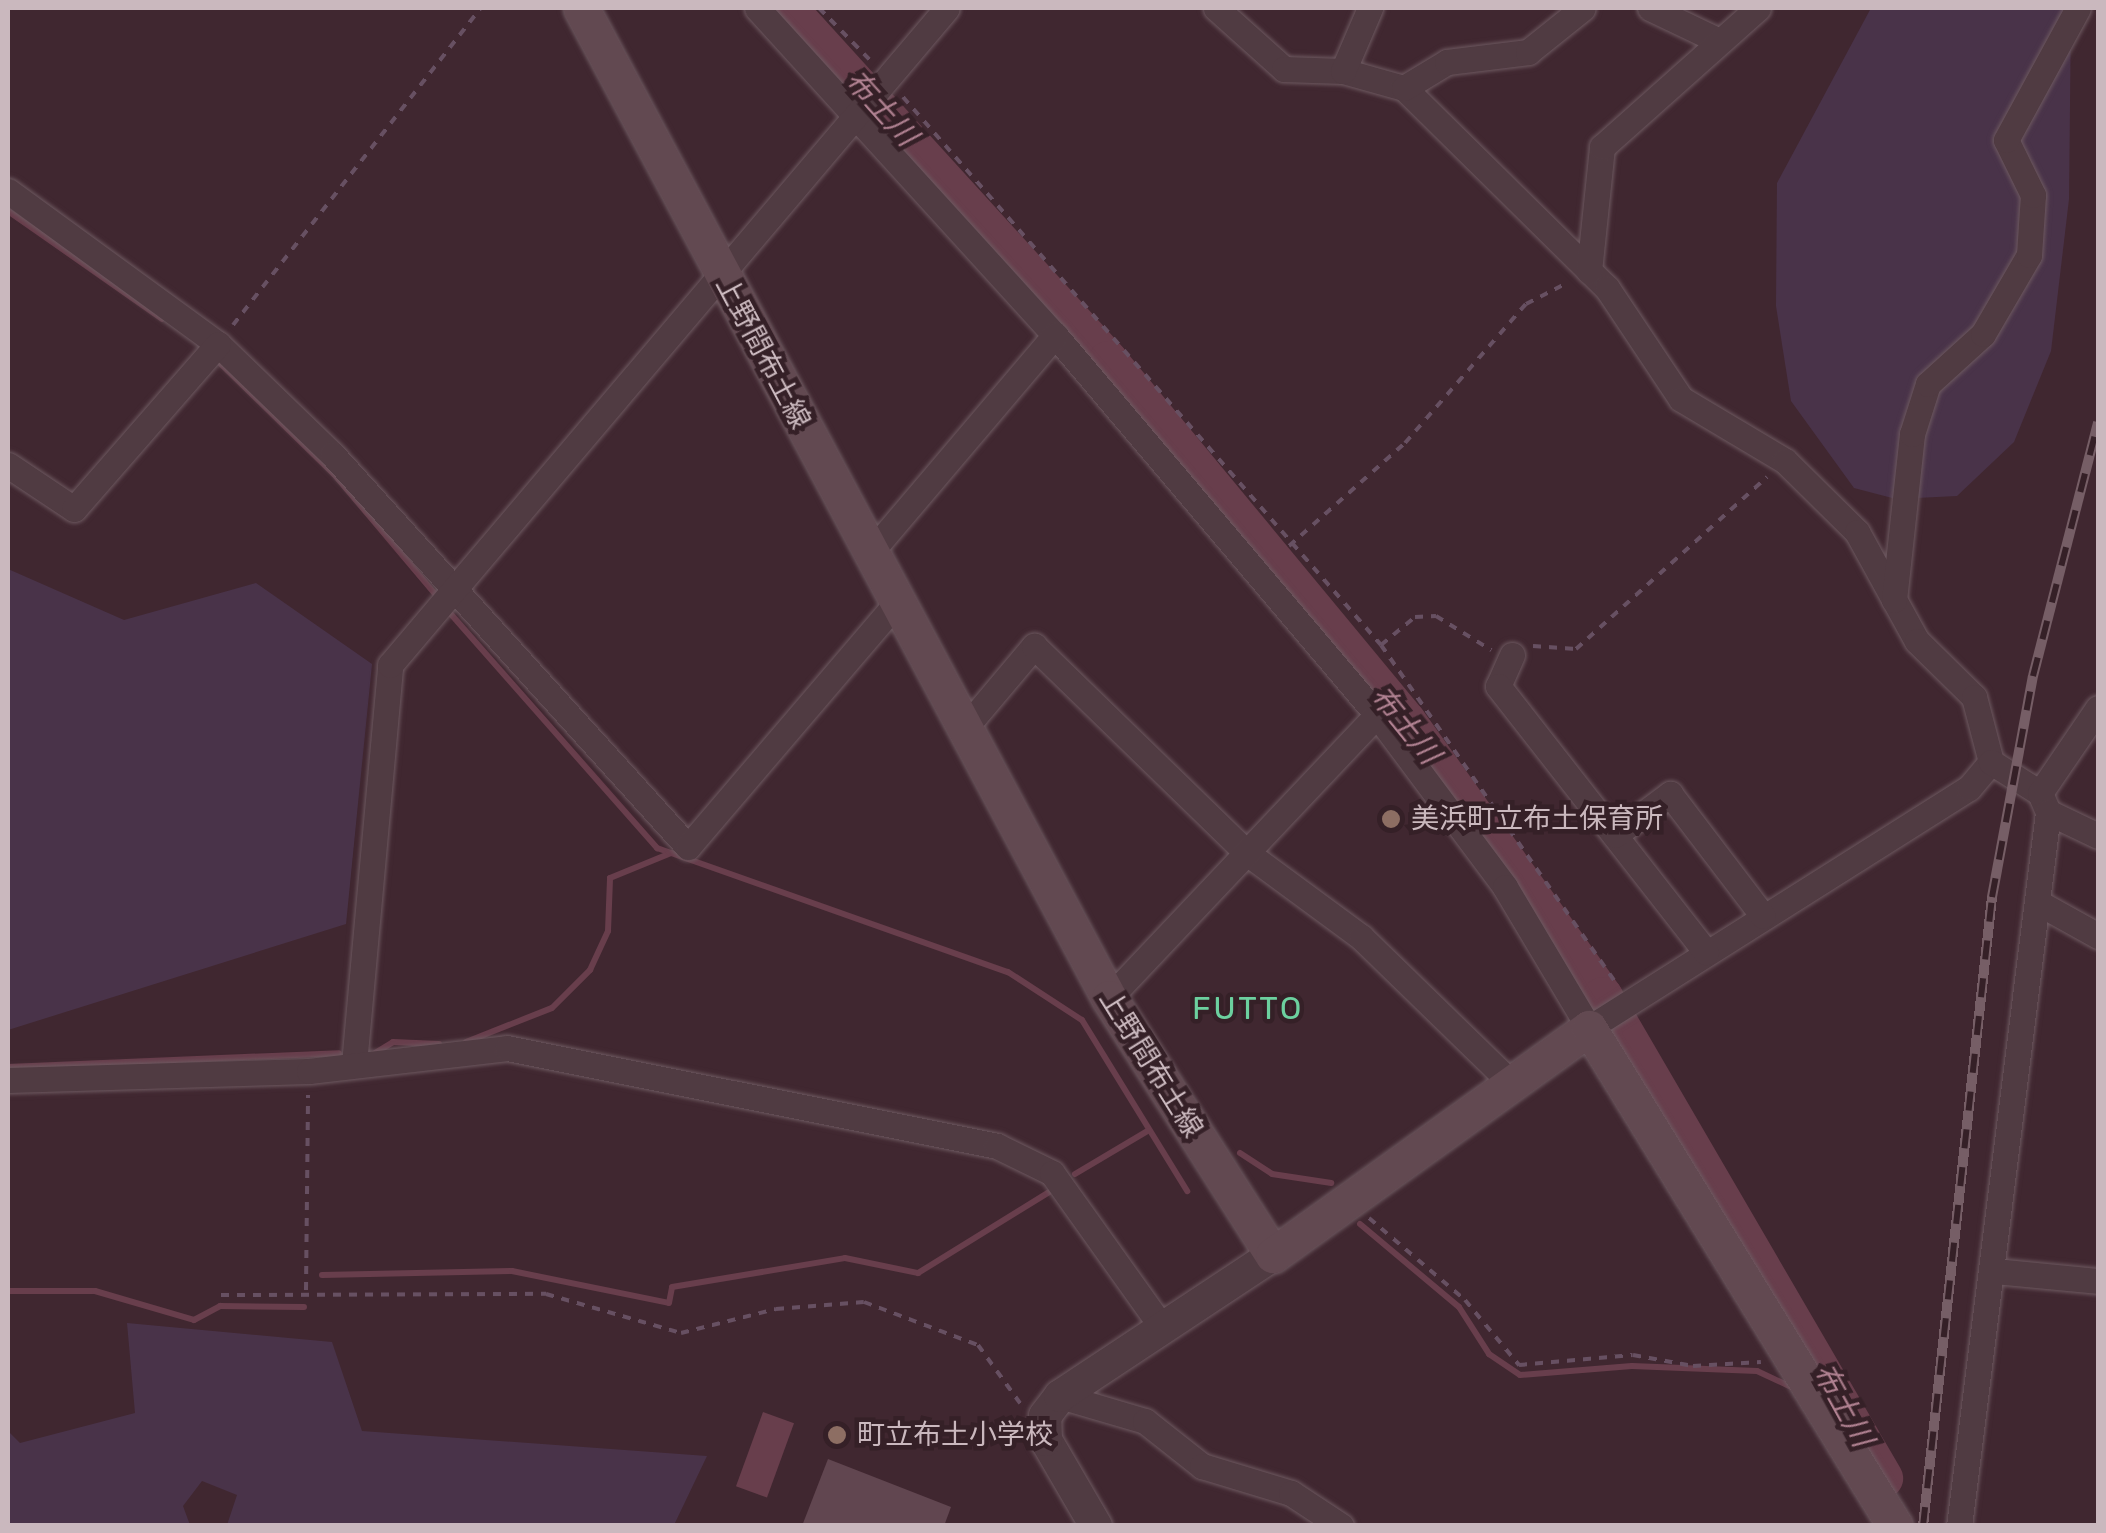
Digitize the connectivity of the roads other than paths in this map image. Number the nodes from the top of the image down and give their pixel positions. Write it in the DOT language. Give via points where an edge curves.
graph roads {
  1 [pos="581,8"];
  2 [pos="757,8"];
  3 [pos="947,8"];
  4 [pos="1216,8"];
  5 [pos="1370,8"];
  6 [pos="1583,8"];
  7 [pos="1650,8"];
  8 [pos="1758,8"];
  9 [pos="2078,8"];
  10 [pos="1716,39"];
  11 [pos="1343,70"];
  12 [pos="1404,88"];
  13 [pos="857,112"];
  14 [pos="8,191"];
  15 [pos="1589,270"];
  16 [pos="721,274"];
  17 [pos="1055,335"];
  18 [pos="218,344"];
  19 [pos="8,465"];
  20 [pos="870,553"];
  21 [pos="457,590"];
  22 [pos="1894,600"];
  23 [pos="895,604"];
  24 [pos="1512,655"];
  25 [pos="2098,708"];
  26 [pos="1377,715"];
  27 [pos="964,729"];
  28 [pos="1991,762"];
  29 [pos="2044,803"];
  30 [pos="1614,835"];
  31 [pos="2098,836"];
  32 [pos="1247,853"];
  33 [pos="2037,902"];
  34 [pos="1764,916"];
  35 [pos="2098,936"];
  36 [pos="1706,952"];
  37 [pos="1109,998"];
  38 [pos="1596,1024"];
  39 [pos="354,1064"];
  40 [pos="8,1080"];
  41 [pos="1513,1086"];
  42 [pos="1273,1256"];
  43 [pos="1994,1271"];
  44 [pos="2098,1281"];
  45 [pos="1162,1327"];
  46 [pos="1053,1406"];
  47 [pos="1964,1523"];
  48 [pos="1096,1526"];
  49 [pos="1341,1526"];
  50 [pos="1895,1526"];
  1 -- 16 [label="main road, 上野間布土線"];
  2 -- 13 [label="street"];
  3 -- 13 [label="street"];
  4 -- 11 [label="street" via="1284,68"];
  5 -- 11 [label="street"];
  6 -- 12 [label="street" via="1528,52 1447,62"];
  7 -- 10 [label="street"];
  8 -- 10 [label="street"];
  9 -- 22 [label="street" via="2006,140 2033,195 2030,255 1982,334 1928,384 1912,434"];
  10 -- 15 [label="street" via="1602,147"];
  11 -- 12 [label="street"];
  12 -- 15 [label="street"];
  13 -- 16 [label="street"];
  13 -- 17 [label="street"];
  14 -- 18 [label="street"];
  15 -- 22 [label="street" via="1681,399 1785,461 1857,532"];
  16 -- 20 [label="main road, 上野間布土線"];
  16 -- 21 [label="street"];
  17 -- 20 [label="street"];
  17 -- 26 [label="street"];
  18 -- 19 [label="street" via="74,510"];
  18 -- 21 [label="street"];
  20 -- 23 [label="main road, 上野間布土線"];
  21 -- 23 [label="street" via="688,846"];
  21 -- 39 [label="street" via="390,665"];
  22 -- 28 [label="street" via="1918,641 1974,698"];
  23 -- 27 [label="main road, 上野間布土線"];
  24 -- 30 [label="street" via="1498,686"];
  25 -- 29 [label="street"];
  26 -- 32 [label="street"];
  26 -- 38 [label="street" via="1505,886"];
  27 -- 32 [label="street" via="1034,646"];
  27 -- 37 [label="main road, 上野間布土線"];
  28 -- 29 [label="street"];
  28 -- 34 [label="street" via="1969,788"];
  29 -- 31 [label="street"];
  29 -- 33 [label="street"];
  30 -- 34 [label="street" via="1670,794"];
  30 -- 36 [label="street"];
  32 -- 37 [label="street"];
  32 -- 41 [label="street" via="1361,937"];
  33 -- 35 [label="street"];
  33 -- 43 [label="street"];
  34 -- 36 [label="street"];
  36 -- 38 [label="street"];
  37 -- 42 [label="main road, 上野間布土線"];
  38 -- 41 [label="main road"];
  38 -- 50 [label="main road"];
  39 -- 40 [label="street"];
  39 -- 45 [label="street" via="507,1048 997,1146 1064,1186"];
  41 -- 42 [label="main road"];
  42 -- 45 [label="street"];
  43 -- 44 [label="street"];
  43 -- 47 [label="street"];
  45 -- 46 [label="street"];
  46 -- 48 [label="street" via="1046,1440"];
  46 -- 49 [label="street" via="1145,1421 1202,1466 1291,1493"];
}
